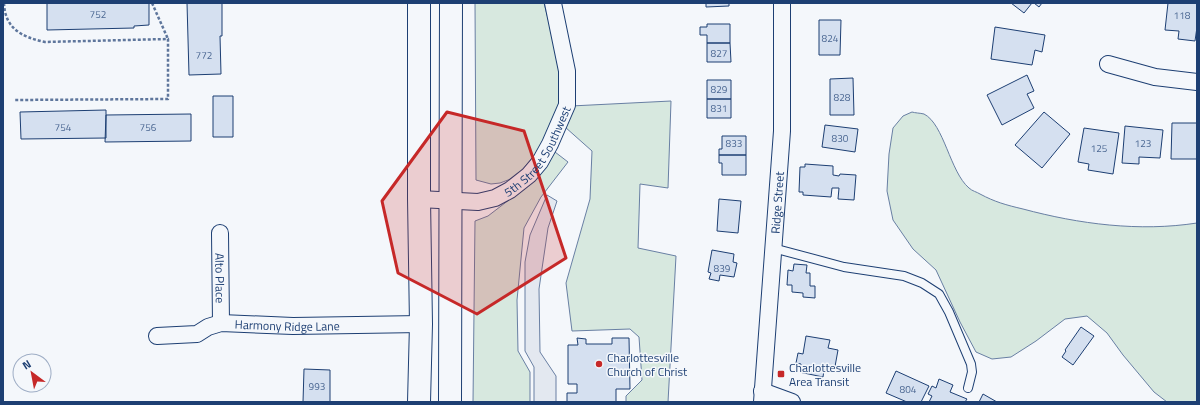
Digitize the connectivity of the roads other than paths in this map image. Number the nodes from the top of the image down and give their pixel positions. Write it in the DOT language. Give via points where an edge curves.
graph roads {
  1 [pos="419,3"];
  2 [pos="451,3"];
  3 [pos="553,3"];
  4 [pos="782,3"];
  5 [pos="1108,64"];
  6 [pos="1197,82"];
  7 [pos="419,199"];
  8 [pos="450,202"];
  9 [pos="220,233"];
  10 [pos="773,248"];
  11 [pos="221,323"];
  12 [pos="420,324"];
  13 [pos="157,336"];
  14 [pos="968,388"];
  15 [pos="762,397"];
  16 [pos="419,402"];
  17 [pos="450,402"];
  18 [pos="792,402"];
  1 -- 7 [label="main road"];
  2 -- 8 [label="main road"];
  3 -- 8 [label="street, 5th Street Southwest" via="566,71 567,105 550,144 529,175 510,190 495,198 478,202"];
  4 -- 10 [label="street, Ridge Street" via="782,131"];
  5 -- 6 [label="street" via="1155,77"];
  7 -- 8 [label="street, 5th Street Southwest"];
  7 -- 12 [label="main road"];
  8 -- 17 [label="main road"];
  9 -- 11 [label="street, Alto Place"];
  10 -- 14 [label="lane" via="844,267 904,276 922,283 939,294 971,364"];
  10 -- 15 [label="street, Ridge Street"];
  11 -- 12 [label="street, Harmony Ridge Lane" via="294,326"];
  11 -- 13 [label="street, Harmony Ridge Lane" via="197,334"];
  12 -- 16 [label="main road"];
  15 -- 18 [label="street"];
}
